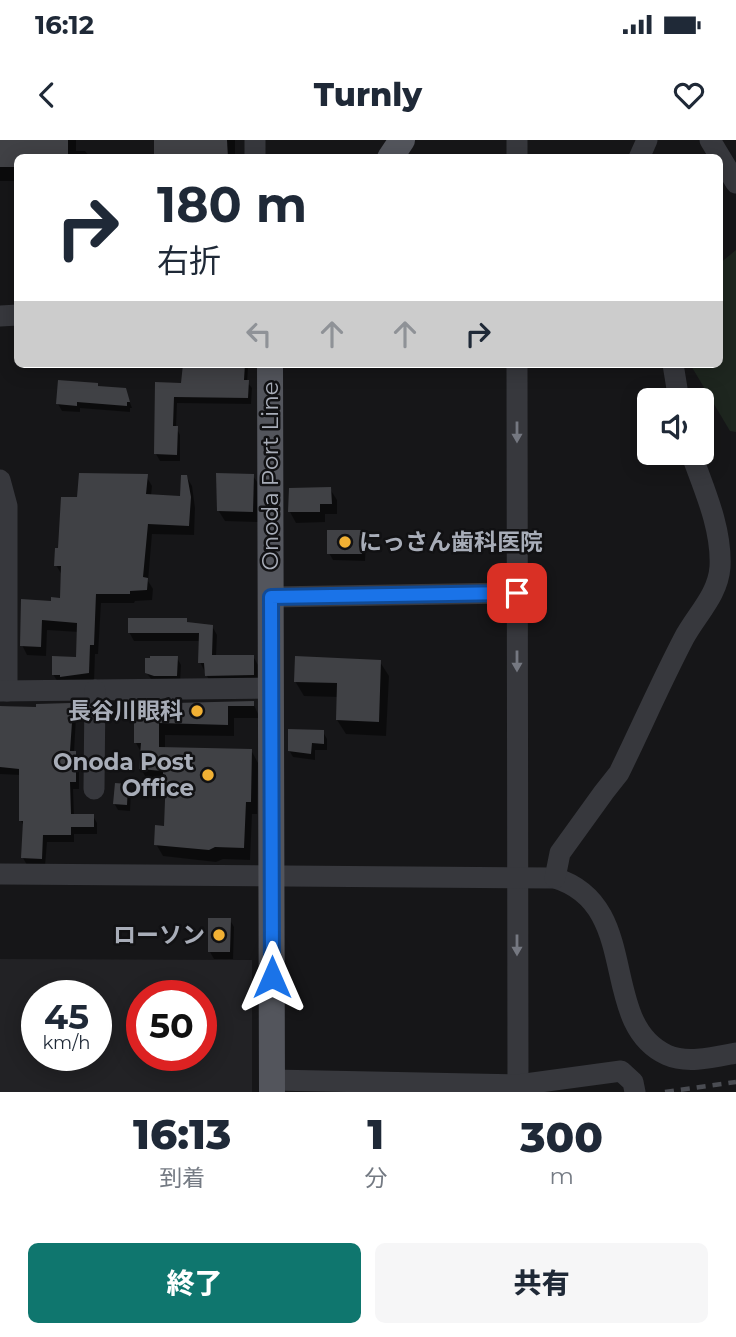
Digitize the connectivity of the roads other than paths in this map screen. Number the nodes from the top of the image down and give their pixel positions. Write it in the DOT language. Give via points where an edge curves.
graph roads {
  1 [pos="723,162"];
  2 [pos="736,183"];
  3 [pos="270,368"];
  4 [pos="517,368"];
  5 [pos="674,368"];
  6 [pos="677,388"];
  7 [pos="695,465"];
  8 [pos="0,480"];
  9 [pos="4,506"];
  10 [pos="517,593"];
  11 [pos="271,597"];
  12 [pos="272,688"];
  13 [pos="94,690"];
  14 [pos="4,691"];
  15 [pos="94,789"];
  16 [pos="0,874"];
  17 [pos="272,875"];
  18 [pos="517,877"];
  19 [pos="555,878"];
  20 [pos="736,1054"];
  21 [pos="272,1086"];
  22 [pos="517,1089"];
  23 [pos="635,1092"];
  1 -- 2 [label="street"];
  3 -- 11 [label="main road, Onoda Port Line"];
  4 -- 10 [label="street, one-way"];
  5 -- 6 [label="street"];
  7 -- 19 [label="street" via="719,542 718,583 685,636 620,773 560,853"];
  8 -- 9 [label="street"];
  9 -- 14 [label="street"];
  10 -- 11 [label="street"];
  10 -- 18 [label="street, one-way"];
  11 -- 12 [label="main road, Onoda Port Line"];
  12 -- 13 [label="street"];
  12 -- 17 [label="main road, Onoda Port Line"];
  13 -- 14 [label="street"];
  13 -- 15 [label="street"];
  16 -- 17 [label="street"];
  17 -- 18 [label="street"];
  17 -- 21 [label="main road, Onoda Port Line"];
  18 -- 19 [label="street"];
  18 -- 22 [label="street, one-way"];
  19 -- 20 [label="street" via="582,890 599,910 632,1018 652,1045 687,1059"];
  21 -- 22 [label="street"];
  22 -- 23 [label="street" via="621,1071 633,1082"];
}
